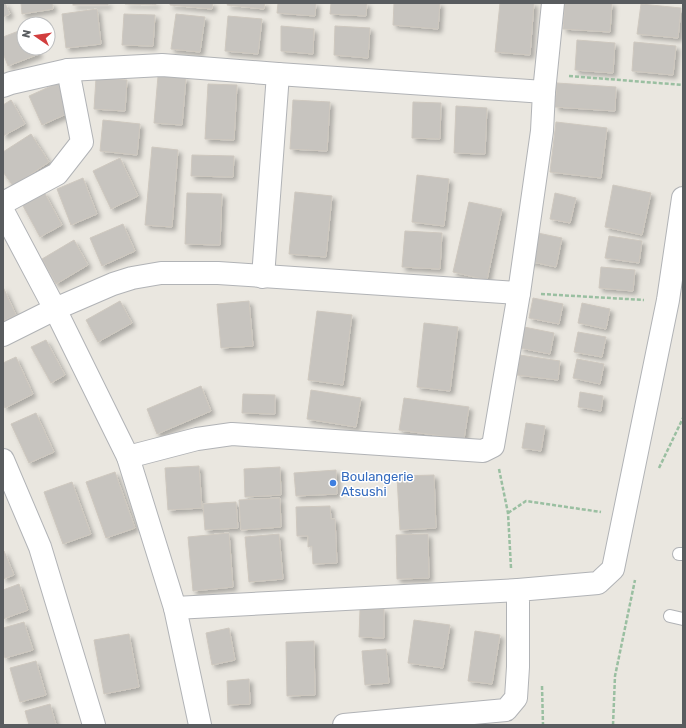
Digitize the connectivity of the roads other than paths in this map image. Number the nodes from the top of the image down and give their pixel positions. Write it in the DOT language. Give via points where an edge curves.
graph roads {
  1 [pos="553,3"];
  2 [pos="68,70"];
  3 [pos="278,74"];
  4 [pos="545,83"];
  5 [pos="3,86"];
  6 [pos="683,198"];
  7 [pos="3,203"];
  8 [pos="3,211"];
  9 [pos="263,277"];
  10 [pos="519,292"];
  11 [pos="55,309"];
  12 [pos="3,335"];
  13 [pos="128,457"];
  14 [pos="3,460"];
  15 [pos="515,590"];
  16 [pos="175,608"];
  17 [pos="670,616"];
  18 [pos="683,618"];
  19 [pos="94,725"];
  20 [pos="200,725"];
  21 [pos="344,725"];
  1 -- 4 [label="street"];
  2 -- 3 [label="street" via="162,65"];
  2 -- 5 [label="street"];
  2 -- 7 [label="street" via="82,142 57,174"];
  3 -- 4 [label="street"];
  3 -- 9 [label="street"];
  4 -- 10 [label="street" via="542,131"];
  6 -- 15 [label="street" via="668,300 613,569 598,583"];
  8 -- 11 [label="street"];
  9 -- 10 [label="street"];
  9 -- 11 [label="street" via="218,273 161,273 113,284"];
  10 -- 13 [label="street" via="493,446 483,451 232,434 197,439"];
  11 -- 12 [label="street"];
  11 -- 13 [label="street"];
  13 -- 16 [label="street"];
  14 -- 19 [label="street" via="40,547"];
  15 -- 16 [label="street"];
  15 -- 21 [label="street" via="518,667 516,698 506,710"];
  16 -- 20 [label="street"];
  17 -- 18 [label="lane"];
}
